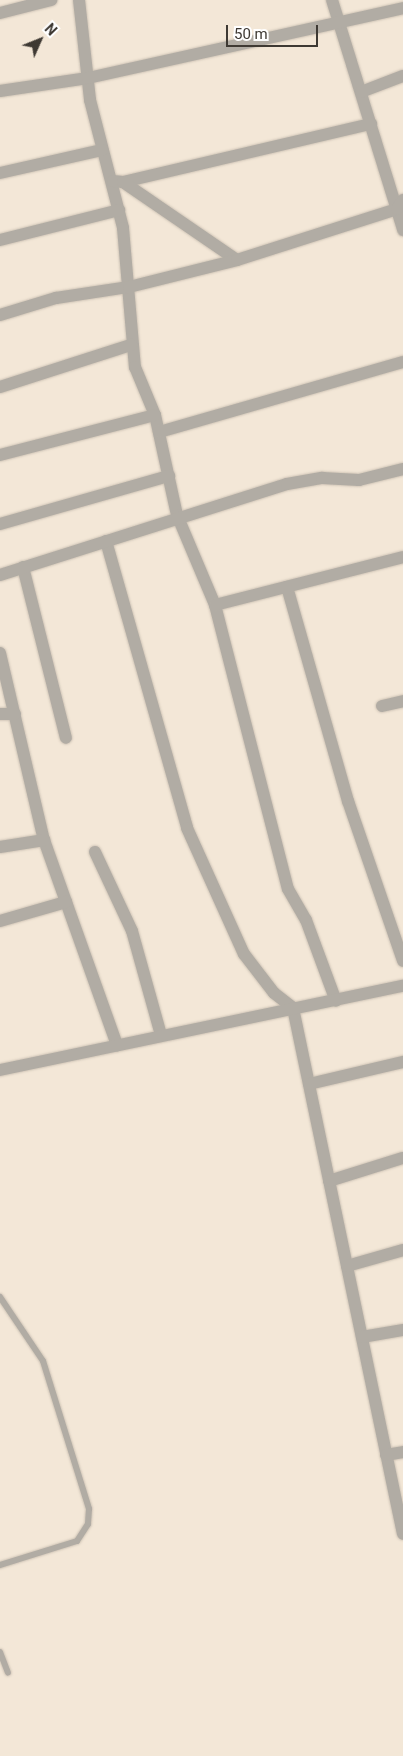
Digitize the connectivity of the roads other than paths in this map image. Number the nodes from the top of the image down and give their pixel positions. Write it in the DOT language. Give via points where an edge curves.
graph roads {
  1 [pos="51,0"];
  2 [pos="79,0"];
  3 [pos="332,0"];
  4 [pos="403,8"];
  5 [pos="0,13"];
  6 [pos="338,21"];
  7 [pos="403,76"];
  8 [pos="88,78"];
  9 [pos="0,91"];
  10 [pos="361,92"];
  11 [pos="371,124"];
  12 [pos="102,150"];
  13 [pos="0,173"];
  14 [pos="118,181"];
  15 [pos="400,204"];
  16 [pos="119,210"];
  17 [pos="403,230"];
  18 [pos="0,240"];
  19 [pos="237,260"];
  20 [pos="129,287"];
  21 [pos="0,315"];
  22 [pos="131,345"];
  23 [pos="403,362"];
  24 [pos="0,387"];
  25 [pos="155,415"];
  26 [pos="159,432"];
  27 [pos="0,456"];
  28 [pos="403,469"];
  29 [pos="169,476"];
  30 [pos="177,515"];
  31 [pos="0,524"];
  32 [pos="106,541"];
  33 [pos="403,557"];
  34 [pos="23,567"];
  35 [pos="0,574"];
  36 [pos="287,587"];
  37 [pos="215,605"];
  38 [pos="0,652"];
  39 [pos="6,679"];
  40 [pos="0,692"];
  41 [pos="403,701"];
  42 [pos="382,706"];
  43 [pos="0,714"];
  44 [pos="16,714"];
  45 [pos="66,738"];
  46 [pos="44,840"];
  47 [pos="0,847"];
  48 [pos="95,852"];
  49 [pos="66,902"];
  50 [pos="0,921"];
  51 [pos="403,961"];
  52 [pos="403,986"];
  53 [pos="336,1001"];
  54 [pos="293,1008"];
  55 [pos="160,1035"];
  56 [pos="117,1044"];
  57 [pos="403,1062"];
  58 [pos="0,1070"];
  59 [pos="309,1084"];
  60 [pos="403,1158"];
  61 [pos="330,1181"];
  62 [pos="403,1250"];
  63 [pos="347,1266"];
  64 [pos="0,1297"];
  65 [pos="403,1330"];
  66 [pos="362,1338"];
  67 [pos="403,1452"];
  68 [pos="386,1455"];
  69 [pos="403,1534"];
  70 [pos="0,1565"];
  71 [pos="0,1652"];
  72 [pos="8,1673"];
  1 -- 5 [label="street"];
  2 -- 8 [label="street"];
  3 -- 6 [label="street"];
  4 -- 6 [label="street"];
  6 -- 8 [label="street"];
  6 -- 10 [label="street"];
  7 -- 10 [label="street"];
  8 -- 9 [label="street"];
  8 -- 12 [label="street"];
  10 -- 11 [label="street"];
  11 -- 14 [label="street"];
  11 -- 15 [label="street"];
  12 -- 13 [label="street"];
  12 -- 14 [label="street"];
  14 -- 16 [label="street"];
  14 -- 19 [label="street"];
  15 -- 17 [label="street"];
  15 -- 19 [label="street"];
  16 -- 18 [label="street"];
  16 -- 20 [label="street"];
  19 -- 20 [label="street"];
  20 -- 21 [label="street" via="56,298"];
  20 -- 22 [label="street"];
  22 -- 24 [label="street"];
  22 -- 25 [label="street" via="135,367"];
  23 -- 26 [label="street"];
  25 -- 26 [label="street"];
  25 -- 27 [label="street"];
  26 -- 29 [label="street"];
  28 -- 30 [label="street" via="360,480 322,478 287,484 242,501"];
  29 -- 30 [label="street"];
  29 -- 31 [label="street"];
  30 -- 32 [label="street"];
  30 -- 37 [label="street"];
  32 -- 34 [label="street"];
  32 -- 54 [label="street" via="187,828 244,954 274,993"];
  33 -- 36 [label="street"];
  34 -- 35 [label="street"];
  34 -- 45 [label="street"];
  36 -- 37 [label="street"];
  36 -- 51 [label="street" via="348,801"];
  37 -- 53 [label="street" via="286,883 306,920"];
  38 -- 39 [label="street"];
  39 -- 40 [label="street"];
  39 -- 44 [label="street"];
  41 -- 42 [label="street"];
  43 -- 44 [label="street"];
  44 -- 46 [label="street"];
  46 -- 47 [label="street"];
  46 -- 49 [label="street"];
  48 -- 55 [label="street" via="132,931"];
  49 -- 50 [label="street"];
  49 -- 56 [label="street"];
  52 -- 53 [label="street"];
  53 -- 54 [label="street"];
  54 -- 55 [label="street"];
  54 -- 59 [label="street"];
  55 -- 56 [label="street"];
  56 -- 58 [label="street"];
  57 -- 59 [label="street"];
  59 -- 61 [label="street"];
  60 -- 61 [label="street"];
  61 -- 63 [label="street"];
  62 -- 63 [label="street"];
  63 -- 66 [label="street"];
  64 -- 70 [label="lane" via="43,1362 89,1509 88,1524 76,1541"];
  65 -- 66 [label="street"];
  66 -- 68 [label="street"];
  67 -- 68 [label="street"];
  68 -- 69 [label="street"];
  71 -- 72 [label="lane"];
}
